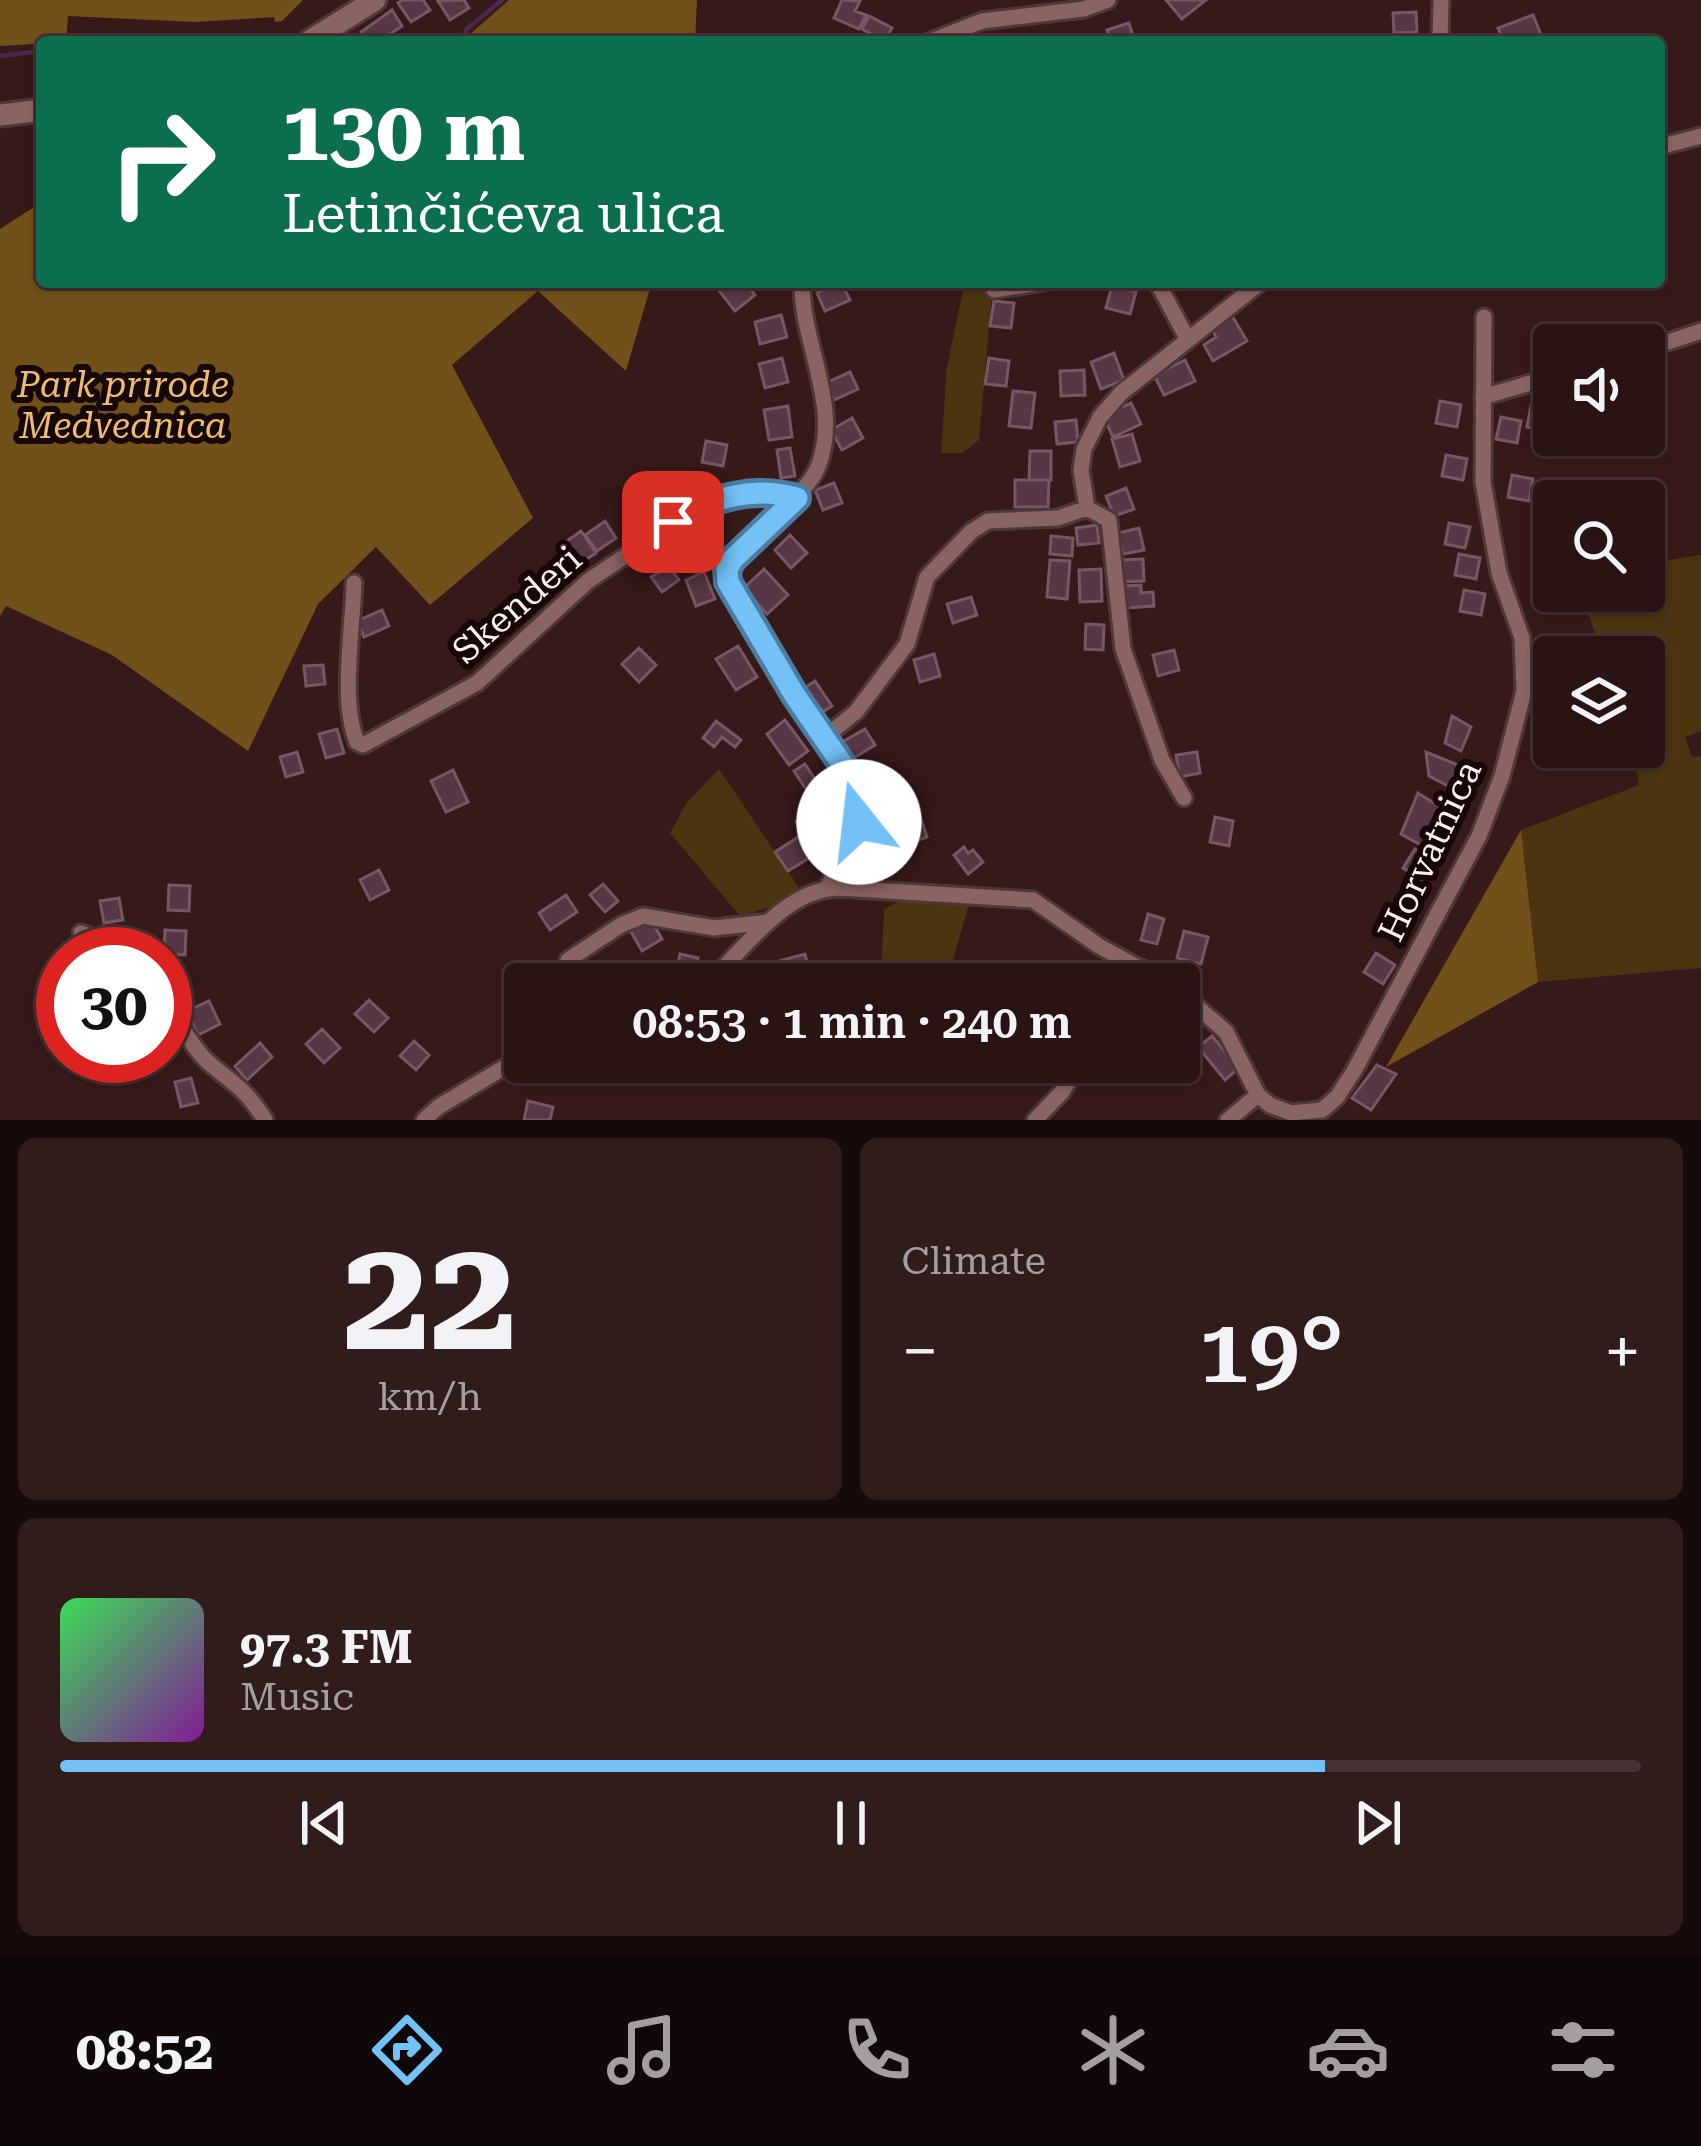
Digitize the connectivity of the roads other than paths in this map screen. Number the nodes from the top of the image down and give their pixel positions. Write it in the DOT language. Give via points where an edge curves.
graph roads {
  1 [pos="375,0"];
  2 [pos="1108,0"];
  3 [pos="1441,0"];
  4 [pos="318,36"];
  5 [pos="944,36"];
  6 [pos="1441,36"];
  7 [pos="36,111"];
  8 [pos="0,115"];
  9 [pos="1701,136"];
  10 [pos="1665,145"];
  11 [pos="802,288"];
  12 [pos="1007,288"];
  13 [pos="1160,288"];
  14 [pos="1253,288"];
  15 [pos="994,290"];
  16 [pos="1484,317"];
  17 [pos="1701,332"];
  18 [pos="1188,340"];
  19 [pos="1665,343"];
  20 [pos="1533,382"];
  21 [pos="1483,397"];
  22 [pos="797,498"];
  23 [pos="1087,508"];
  24 [pos="354,583"];
  25 [pos="825,737"];
  26 [pos="1184,798"];
  27 [pos="827,888"];
  28 [pos="768,922"];
  29 [pos="568,960"];
  30 [pos="728,963"];
  31 [pos="1131,963"];
  32 [pos="1200,1009"];
  33 [pos="192,1039"];
  34 [pos="504,1068"];
  35 [pos="1067,1083"];
  36 [pos="1258,1095"];
  37 [pos="265,1120"];
  38 [pos="424,1120"];
  39 [pos="1035,1120"];
  40 [pos="1228,1120"];
  1 -- 4 [label="street"];
  2 -- 5 [label="street" via="982,21"];
  3 -- 6 [label="street"];
  7 -- 8 [label="street"];
  9 -- 10 [label="street"];
  11 -- 22 [label="street" via="825,425 820,461"];
  12 -- 15 [label="street"];
  13 -- 18 [label="street"];
  14 -- 18 [label="street"];
  16 -- 21 [label="street, Horvatnica"];
  17 -- 19 [label="street"];
  18 -- 23 [label="street" via="1120,393 1092,427 1081,470"];
  20 -- 21 [label="street"];
  21 -- 36 [label="street, Horvatnica" via="1487,518 1526,656 1502,776 1479,836 1337,1097 1304,1114"];
  22 -- 24 [label="street, Skenderi" via="744,494 700,506 588,581 477,682 363,745 350,711"];
  22 -- 25 [label="street" via="733,559 728,582"];
  23 -- 25 [label="street" via="1058,518 988,521 972,531 927,578 907,644 856,712"];
  23 -- 26 [label="street" via="1109,520 1123,649"];
  25 -- 27 [label="street" via="860,806 853,841"];
  27 -- 28 [label="street"];
  27 -- 31 [label="street" via="1020,897"];
  28 -- 29 [label="street" via="715,928 644,916"];
  28 -- 30 [label="street"];
  32 -- 36 [label="street" via="1226,1032"];
  33 -- 37 [label="street"];
  34 -- 38 [label="street"];
  35 -- 39 [label="street"];
  36 -- 40 [label="street"];
}
